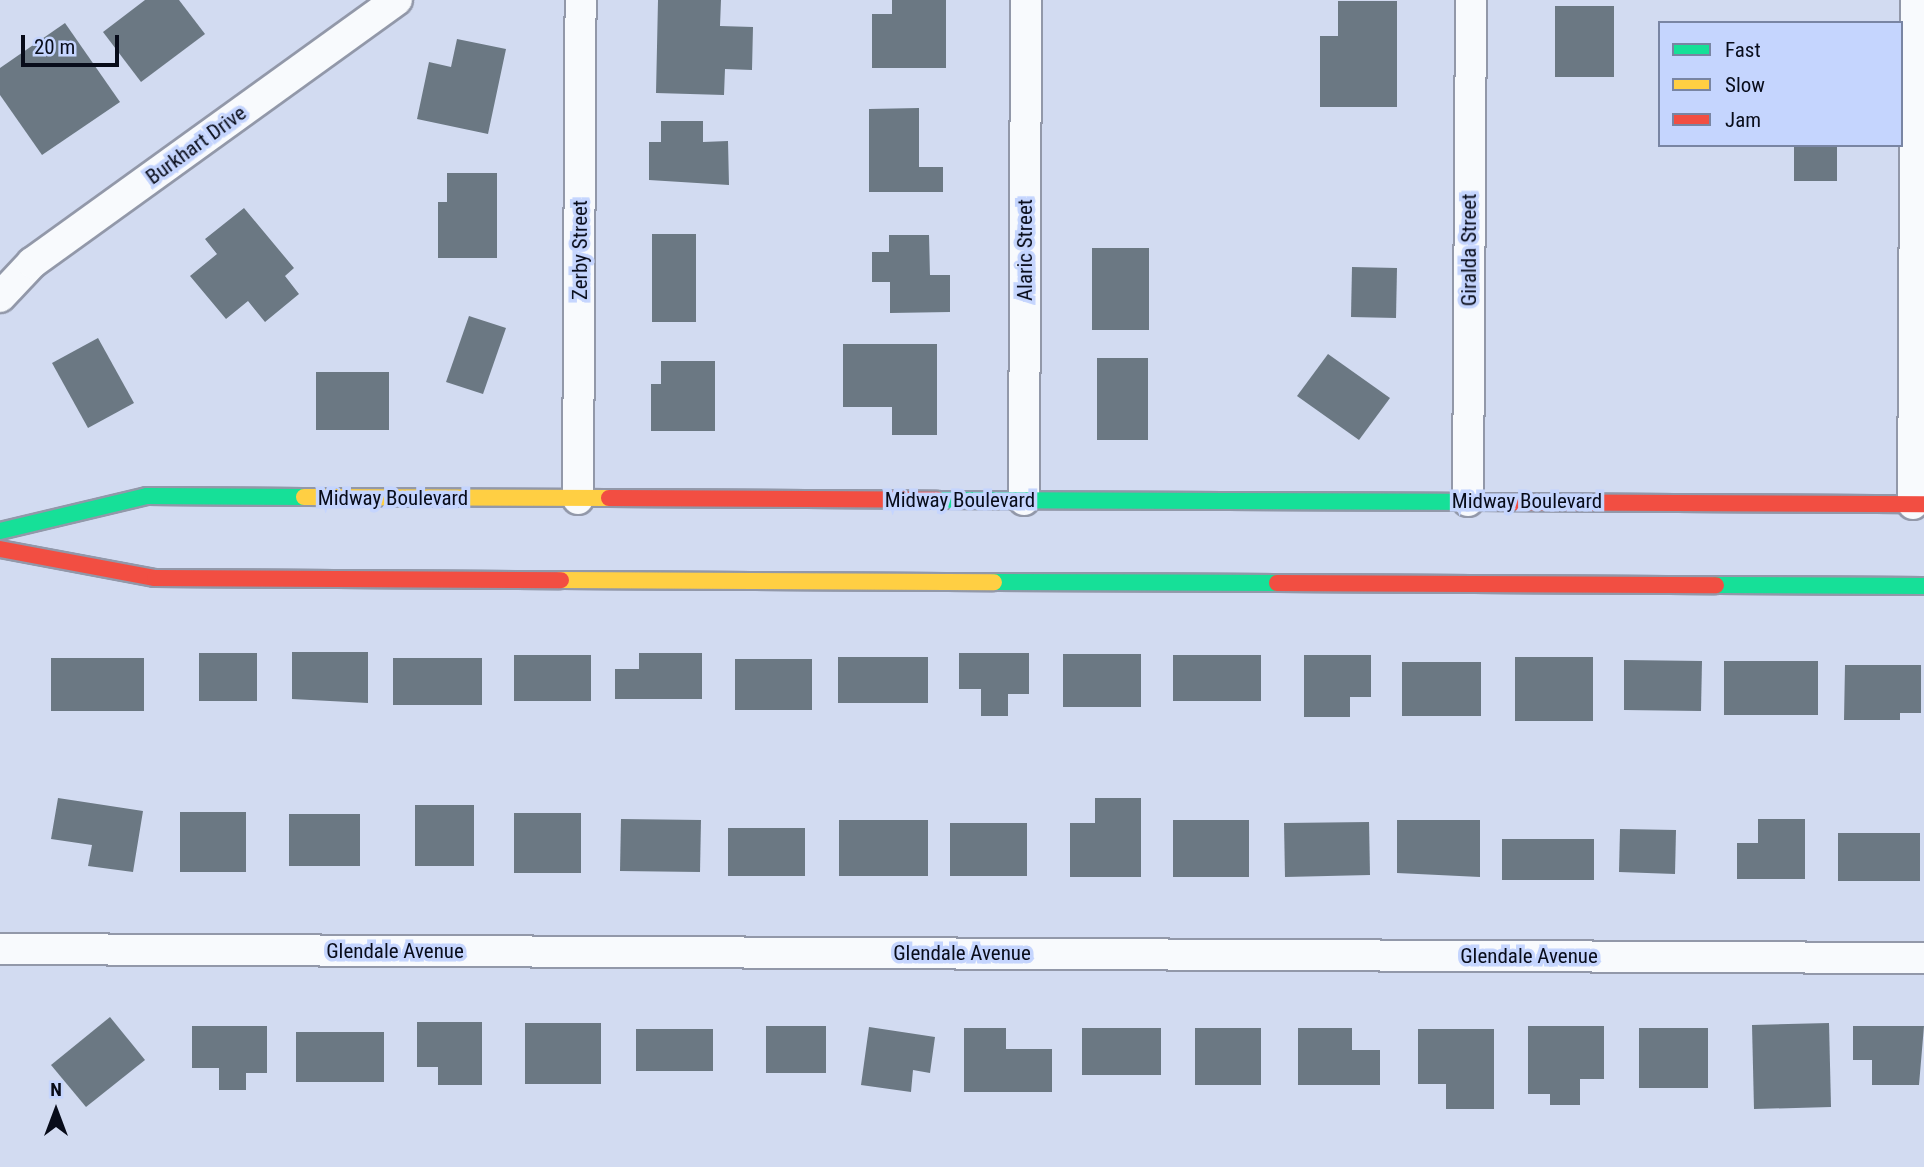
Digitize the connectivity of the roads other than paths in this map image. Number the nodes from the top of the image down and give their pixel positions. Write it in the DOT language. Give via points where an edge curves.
graph roads {
  1 [pos="397,0"];
  2 [pos="581,0"];
  3 [pos="1026,0"];
  4 [pos="1471,0"];
  5 [pos="1916,0"];
  6 [pos="0,297"];
  7 [pos="578,499"];
  8 [pos="1024,500"];
  9 [pos="1468,501"];
  10 [pos="1919,504"];
  11 [pos="0,531"];
  12 [pos="0,549"];
  13 [pos="1924,586"];
  14 [pos="0,949"];
  15 [pos="1924,958"];
  1 -- 6 [label="street, Burkhart Drive" via="32,263"];
  2 -- 7 [label="street, Zerby Street"];
  3 -- 8 [label="street, Alaric Street"];
  4 -- 9 [label="street, Giralda Street"];
  5 -- 10 [label="street"];
  7 -- 8 [label="street, Midway Boulevard"];
  7 -- 11 [label="street, Midway Boulevard" via="147,496"];
  8 -- 9 [label="street, Midway Boulevard"];
  9 -- 10 [label="street, Midway Boulevard"];
  12 -- 13 [label="street" via="155,578"];
  14 -- 15 [label="street, Glendale Avenue"];
}
